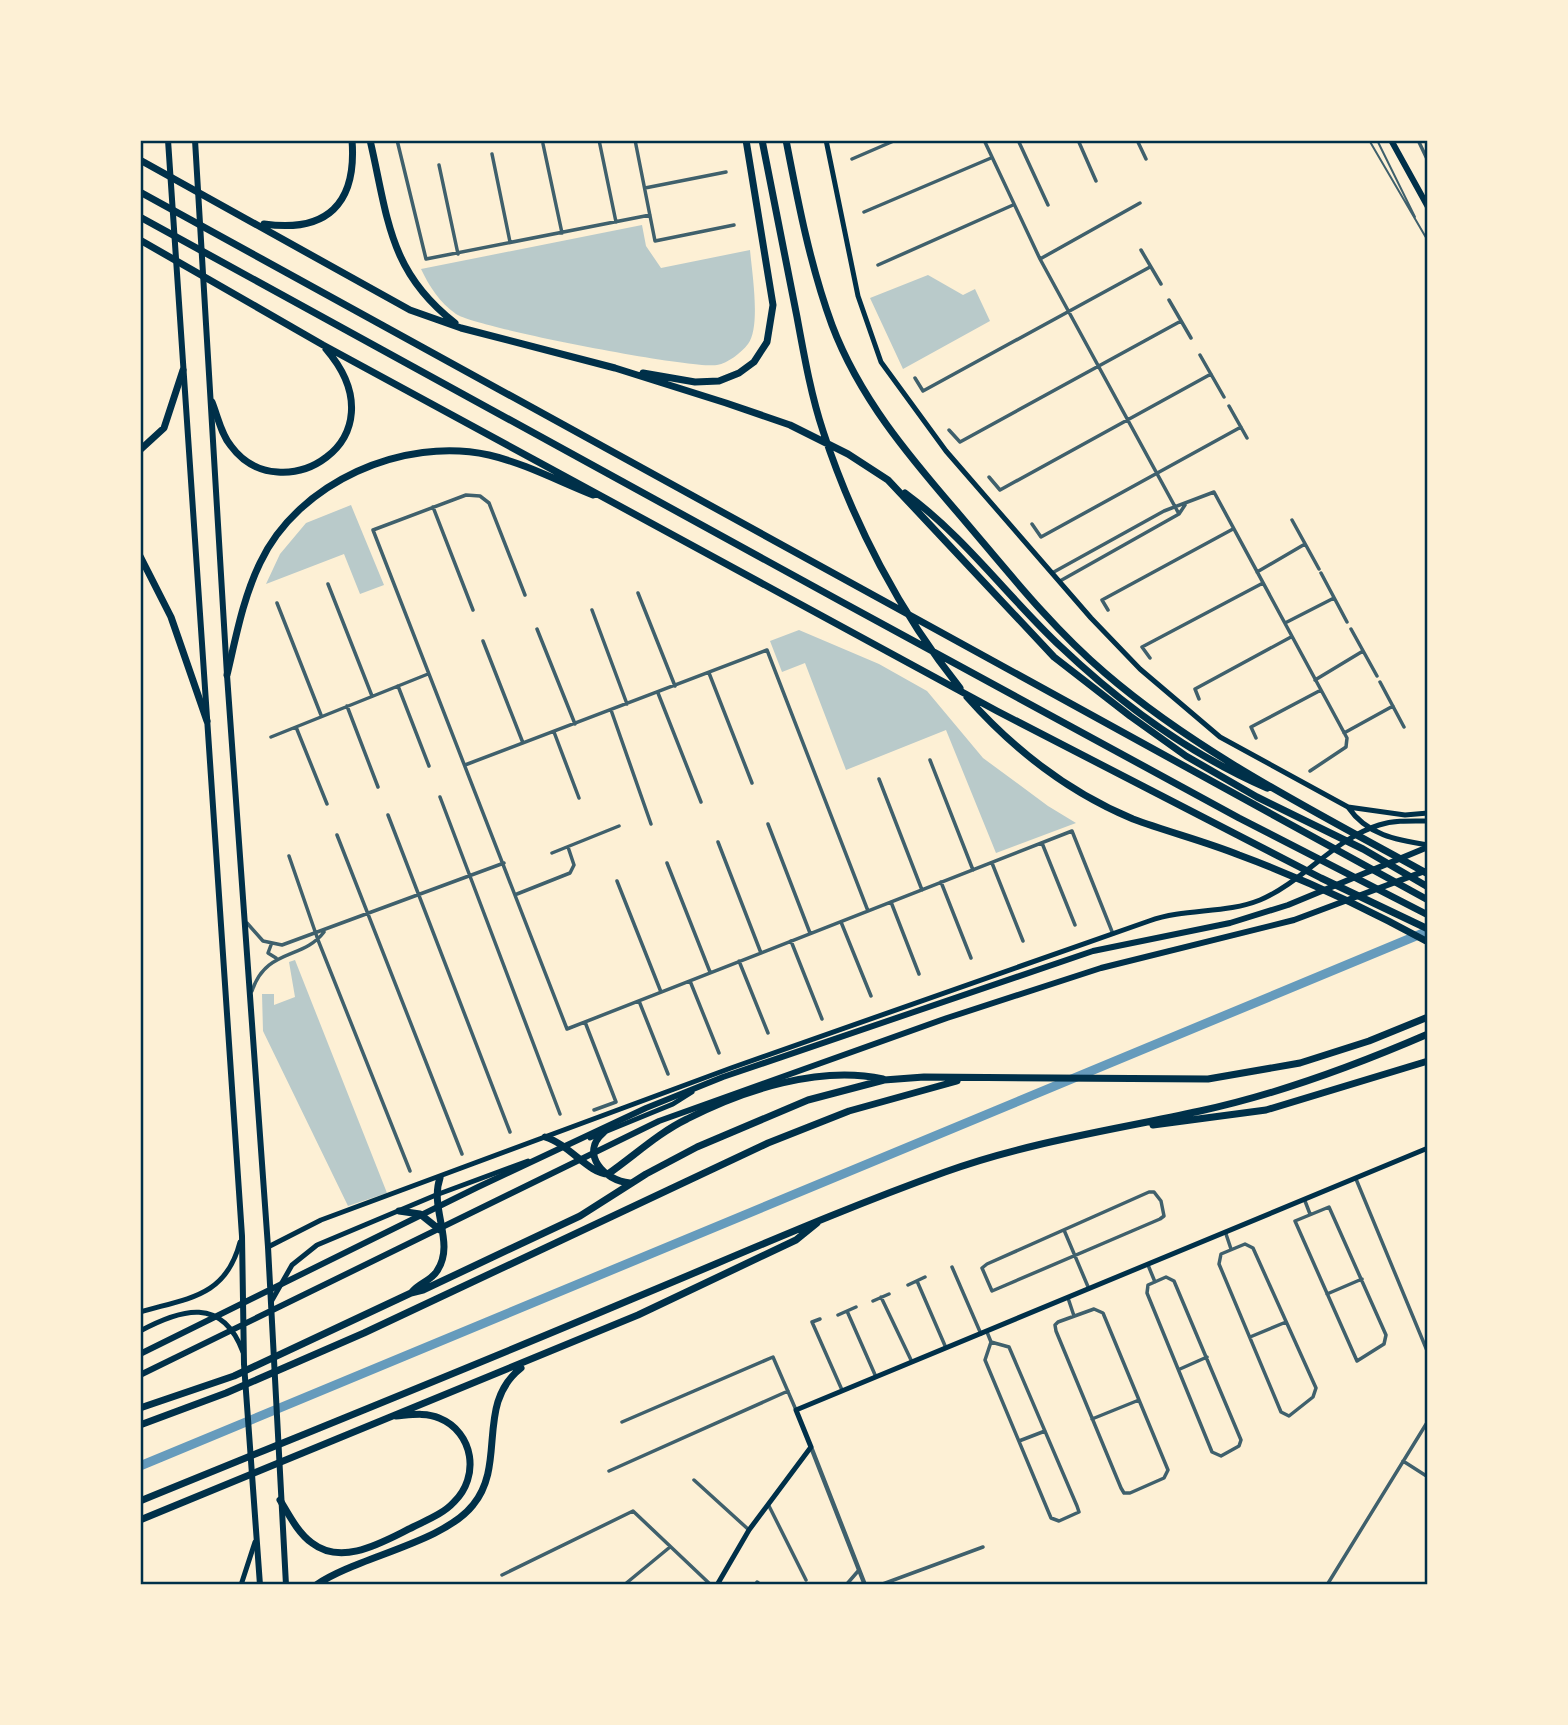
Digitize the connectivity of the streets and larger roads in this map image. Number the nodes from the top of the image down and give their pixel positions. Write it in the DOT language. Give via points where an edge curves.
graph roads {
  1 [pos="167,140"];
  2 [pos="195,140"];
  3 [pos="352,140"];
  4 [pos="370,140"];
  5 [pos="397,140"];
  6 [pos="598,140"];
  7 [pos="635,140"];
  8 [pos="746,140"];
  9 [pos="762,140"];
  10 [pos="786,140"];
  11 [pos="826,140"];
  12 [pos="896,140"];
  13 [pos="992,140"];
  14 [pos="1018,140"];
  15 [pos="1078,140"];
  16 [pos="1137,140"];
  17 [pos="1391,140"];
  18 [pos="1418,140"];
  19 [pos="984,142"];
  20 [pos="544,144"];
  21 [pos="492,154"];
  22 [pos="991,158"];
  23 [pos="852,159"];
  24 [pos="1146,159"];
  25 [pos="140,160"];
  26 [pos="1428,161"];
  27 [pos="439,165"];
  28 [pos="726,172"];
  29 [pos="1096,181"];
  30 [pos="645,188"];
  31 [pos="140,192"];
  32 [pos="1140,203"];
  33 [pos="1013,205"];
  34 [pos="1048,205"];
  35 [pos="1428,207"];
  36 [pos="864,212"];
  37 [pos="650,215"];
  38 [pos="140,217"];
  39 [pos="616,222"];
  40 [pos="258,224"];
  41 [pos="734,225"];
  42 [pos="562,233"];
  43 [pos="140,240"];
  44 [pos="510,242"];
  45 [pos="1140,250"];
  46 [pos="458,254"];
  47 [pos="1040,259"];
  48 [pos="878,265"];
  49 [pos="1150,267"];
  50 [pos="1161,284"];
  51 [pos="1169,300"];
  52 [pos="1068,312"];
  53 [pos="1181,321"];
  54 [pos="461,328"];
  55 [pos="1191,338"];
  56 [pos="323,345"];
  57 [pos="1200,355"];
  58 [pos="1098,366"];
  59 [pos="615,368"];
  60 [pos="183,370"];
  61 [pos="1211,374"];
  62 [pos="915,378"];
  63 [pos="1224,397"];
  64 [pos="212,402"];
  65 [pos="1229,406"];
  66 [pos="1127,420"];
  67 [pos="1241,427"];
  68 [pos="948,430"];
  69 [pos="1247,438"];
  70 [pos="140,450"];
  71 [pos="1156,474"];
  72 [pos="989,477"];
  73 [pos="889,481"];
  74 [pos="1185,505"];
  75 [pos="1174,506"];
  76 [pos="433,507"];
  77 [pos="623,507"];
  78 [pos="1179,514"];
  79 [pos="1292,520"];
  80 [pos="1032,524"];
  81 [pos="1233,529"];
  82 [pos="1305,544"];
  83 [pos="1084,555"];
  84 [pos="140,556"];
  85 [pos="1090,564"];
  86 [pos="1257,572"];
  87 [pos="1052,573"];
  88 [pos="1060,581"];
  89 [pos="1263,583"];
  90 [pos="328,584"];
  91 [pos="638,593"];
  92 [pos="525,595"];
  93 [pos="1334,598"];
  94 [pos="277,603"];
  95 [pos="473,610"];
  96 [pos="592,610"];
  97 [pos="1108,610"];
  98 [pos="1347,622"];
  99 [pos="1285,623"];
  100 [pos="537,629"];
  101 [pos="1351,629"];
  102 [pos="1292,636"];
  103 [pos="483,641"];
  104 [pos="1363,651"];
  105 [pos="1150,658"];
  106 [pos="709,673"];
  107 [pos="428,674"];
  108 [pos="227,675"];
  109 [pos="1377,676"];
  110 [pos="1315,680"];
  111 [pos="1380,682"];
  112 [pos="398,686"];
  113 [pos="675,687"];
  114 [pos="1321,690"];
  115 [pos="658,693"];
  116 [pos="372,696"];
  117 [pos="1199,699"];
  118 [pos="627,704"];
  119 [pos="347,706"];
  120 [pos="1393,706"];
  121 [pos="611,710"];
  122 [pos="322,716"];
  123 [pos="207,721"];
  124 [pos="575,724"];
  125 [pos="296,727"];
  126 [pos="1404,727"];
  127 [pos="554,732"];
  128 [pos="1344,733"];
  129 [pos="271,737"];
  130 [pos="1256,738"];
  131 [pos="523,743"];
  132 [pos="930,760"];
  133 [pos="465,765"];
  134 [pos="429,766"];
  135 [pos="1310,771"];
  136 [pos="879,779"];
  137 [pos="752,783"];
  138 [pos="378,787"];
  139 [pos="1284,795"];
  140 [pos="440,797"];
  141 [pos="579,798"];
  142 [pos="701,802"];
  143 [pos="327,804"];
  144 [pos="1348,807"];
  145 [pos="1428,813"];
  146 [pos="388,815"];
  147 [pos="1428,821"];
  148 [pos="651,824"];
  149 [pos="768,824"];
  150 [pos="619,826"];
  151 [pos="337,835"];
  152 [pos="718,842"];
  153 [pos="1042,843"];
  154 [pos="568,846"];
  155 [pos="1428,846"];
  156 [pos="551,853"];
  157 [pos="289,856"];
  158 [pos="505,863"];
  159 [pos="667,863"];
  160 [pos="992,863"];
  161 [pos="973,870"];
  162 [pos="1428,872"];
  163 [pos="468,875"];
  164 [pos="617,881"];
  165 [pos="941,882"];
  166 [pos="1428,887"];
  167 [pos="922,890"];
  168 [pos="418,894"];
  169 [pos="517,894"];
  170 [pos="1427,900"];
  171 [pos="891,902"];
  172 [pos="868,911"];
  173 [pos="367,914"];
  174 [pos="1428,915"];
  175 [pos="246,920"];
  176 [pos="841,922"];
  177 [pos="1075,926"];
  178 [pos="1428,929"];
  179 [pos="315,932"];
  180 [pos="324,932"];
  181 [pos="810,934"];
  182 [pos="1113,934"];
  183 [pos="318,940"];
  184 [pos="791,941"];
  185 [pos="1023,941"];
  186 [pos="1428,942"];
  187 [pos="273,945"];
  188 [pos="761,953"];
  189 [pos="276,958"];
  190 [pos="971,958"];
  191 [pos="739,961"];
  192 [pos="710,973"];
  193 [pos="919,974"];
  194 [pos="690,981"];
  195 [pos="251,991"];
  196 [pos="661,992"];
  197 [pos="871,996"];
  198 [pos="639,1001"];
  199 [pos="1428,1017"];
  200 [pos="822,1020"];
  201 [pos="585,1022"];
  202 [pos="768,1033"];
  203 [pos="1428,1034"];
  204 [pos="719,1053"];
  205 [pos="1428,1061"];
  206 [pos="731,1068"];
  207 [pos="668,1074"];
  208 [pos="964,1079"];
  209 [pos="884,1080"];
  210 [pos="594,1110"];
  211 [pos="560,1114"];
  212 [pos="1114,1129"];
  213 [pos="510,1132"];
  214 [pos="604,1132"];
  215 [pos="545,1137"];
  216 [pos="566,1146"];
  217 [pos="1428,1148"];
  218 [pos="462,1154"];
  219 [pos="627,1161"];
  220 [pos="411,1171"];
  221 [pos="608,1174"];
  222 [pos="440,1178"];
  223 [pos="1356,1180"];
  224 [pos="621,1182"];
  225 [pos="631,1183"];
  226 [pos="436,1195"];
  227 [pos="613,1195"];
  228 [pos="1305,1201"];
  229 [pos="400,1211"];
  230 [pos="1310,1214"];
  231 [pos="826,1216"];
  232 [pos="1064,1230"];
  233 [pos="442,1234"];
  234 [pos="1226,1234"];
  235 [pos="242,1236"];
  236 [pos="268,1247"];
  237 [pos="1231,1249"];
  238 [pos="1075,1256"];
  239 [pos="1148,1265"];
  240 [pos="952,1267"];
  241 [pos="925,1277"];
  242 [pos="1362,1279"];
  243 [pos="917,1281"];
  244 [pos="1154,1282"];
  245 [pos="908,1285"];
  246 [pos="1089,1290"];
  247 [pos="411,1293"];
  248 [pos="889,1294"];
  249 [pos="1327,1294"];
  250 [pos="881,1297"];
  251 [pos="1068,1298"];
  252 [pos="873,1301"];
  253 [pos="270,1304"];
  254 [pos="856,1307"];
  255 [pos="140,1311"];
  256 [pos="846,1311"];
  257 [pos="838,1315"];
  258 [pos="1074,1316"];
  259 [pos="820,1319"];
  260 [pos="1286,1322"];
  261 [pos="141,1330"];
  262 [pos="984,1333"];
  263 [pos="1250,1337"];
  264 [pos="991,1342"];
  265 [pos="946,1348"];
  266 [pos="1428,1353"];
  267 [pos="140,1354"];
  268 [pos="244,1355"];
  269 [pos="1207,1357"];
  270 [pos="529,1362"];
  271 [pos="912,1362"];
  272 [pos="1180,1369"];
  273 [pos="140,1375"];
  274 [pos="876,1377"];
  275 [pos="788,1391"];
  276 [pos="842,1391"];
  277 [pos="1139,1400"];
  278 [pos="140,1408"];
  279 [pos="796,1410"];
  280 [pos="389,1417"];
  281 [pos="1092,1419"];
  282 [pos="1428,1421"];
  283 [pos="622,1422"];
  284 [pos="140,1425"];
  285 [pos="1045,1431"];
  286 [pos="1019,1441"];
  287 [pos="811,1447"];
  288 [pos="1403,1461"];
  289 [pos="609,1471"];
  290 [pos="1428,1477"];
  291 [pos="694,1480"];
  292 [pos="280,1500"];
  293 [pos="140,1501"];
  294 [pos="768,1504"];
  295 [pos="140,1520"];
  296 [pos="749,1530"];
  297 [pos="255,1542"];
  298 [pos="670,1546"];
  299 [pos="983,1547"];
  300 [pos="859,1570"];
  301 [pos="502,1575"];
  302 [pos="806,1580"];
  303 [pos="241,1585"];
  304 [pos="260,1585"];
  305 [pos="286,1585"];
  306 [pos="316,1585"];
  307 [pos="624,1585"];
  308 [pos="711,1585"];
  309 [pos="717,1585"];
  310 [pos="846,1585"];
  311 [pos="866,1585"];
  312 [pos="880,1585"];
  313 [pos="1327,1585"];
  1 -- 60 [label="main road"];
  2 -- 64 [label="main road"];
  3 -- 40 [label="highway" via="352,181 332,211 302,226"];
  4 -- 54 [label="highway" via="401,263 422,294"];
  5 -- 46 [label="street" via="426,259"];
  6 -- 39 [label="street"];
  7 -- 30 [label="street"];
  8 -- 59 [label="highway" via="773,305 764,348 739,373 719,381 695,382"];
  9 -- 186 [label="highway" via="816,407 839,474 896,593 941,664 980,712 1042,768 1093,800 1240,855 1383,917"];
  10 -- 139 [label="highway" via="812,263 832,326 865,395 913,460 1043,611 1103,671 1194,739"];
  11 -- 87 [label="main road" via="859,296 881,362 946,451"];
  12 -- 23 [label="street"];
  13 -- 19 [label="street"];
  14 -- 34 [label="street"];
  15 -- 29 [label="street"];
  16 -- 24 [label="street"];
  17 -- 35 [label="main road"];
  18 -- 26 [label="street"];
  19 -- 22 [label="street"];
  20 -- 42 [label="street"];
  21 -- 44 [label="street"];
  22 -- 33 [label="street"];
  22 -- 36 [label="street"];
  25 -- 40 [label="highway"];
  27 -- 46 [label="street"];
  28 -- 30 [label="street"];
  30 -- 37 [label="street"];
  31 -- 170 [label="highway"];
  32 -- 47 [label="street"];
  33 -- 47 [label="street"];
  33 -- 48 [label="street"];
  37 -- 39 [label="street"];
  37 -- 41 [label="street" via="655,241"];
  38 -- 174 [label="highway" via="1215,805"];
  39 -- 42 [label="street"];
  40 -- 54 [label="highway" via="360,285"];
  42 -- 44 [label="street"];
  43 -- 56 [label="highway"];
  44 -- 46 [label="street"];
  45 -- 49 [label="street"];
  47 -- 52 [label="street"];
  49 -- 50 [label="street"];
  49 -- 52 [label="street"];
  51 -- 53 [label="street"];
  52 -- 58 [label="street"];
  52 -- 62 [label="street" via="923,391"];
  53 -- 55 [label="street"];
  53 -- 58 [label="street"];
  54 -- 59 [label="highway"];
  56 -- 64 [label="highway" via="346,376 352,413 338,445 311,467 285,472 248,462 225,437"];
  56 -- 77 [label="highway"];
  57 -- 61 [label="street"];
  58 -- 66 [label="street"];
  58 -- 68 [label="street" via="960,442"];
  59 -- 73 [label="highway" via="790,425"];
  60 -- 70 [label="highway" via="164,428"];
  60 -- 123 [label="main road"];
  61 -- 63 [label="street"];
  61 -- 66 [label="street"];
  64 -- 108 [label="main road"];
  65 -- 67 [label="street"];
  66 -- 71 [label="street"];
  66 -- 72 [label="street" via="1000,490"];
  67 -- 69 [label="street"];
  67 -- 71 [label="street"];
  71 -- 75 [label="street"];
  71 -- 80 [label="street" via="1041,537"];
  73 -- 139 [label="highway" via="961,538 1088,671 1178,740"];
  73 -- 166 [label="highway" via="1054,657 1084,681 1186,756"];
  74 -- 75 [label="street"];
  74 -- 78 [label="street"];
  74 -- 81 [label="street" via="1214,492"];
  75 -- 78 [label="street"];
  75 -- 83 [label="street"];
  76 -- 92 [label="street" via="466,495 480,496 489,503"];
  76 -- 95 [label="street"];
  76 -- 107 [label="street" via="373,530"];
  77 -- 108 [label="highway" via="490,455 432,452 396,456 357,472 293,517 260,561 240,617"];
  77 -- 178 [label="highway" via="997,711"];
  78 -- 85 [label="street"];
  79 -- 82 [label="street"];
  81 -- 86 [label="street"];
  81 -- 97 [label="street" via="1102,600"];
  82 -- 86 [label="street"];
  82 -- 93 [label="street"];
  83 -- 85 [label="street"];
  83 -- 87 [label="street"];
  84 -- 123 [label="highway" via="171,617"];
  85 -- 88 [label="street"];
  86 -- 89 [label="street"];
  87 -- 88 [label="main road"];
  88 -- 144 [label="main road" via="1140,669 1220,737"];
  89 -- 99 [label="street"];
  89 -- 105 [label="street" via="1142,647"];
  90 -- 116 [label="street"];
  91 -- 113 [label="street"];
  93 -- 98 [label="street"];
  93 -- 99 [label="street"];
  94 -- 122 [label="street"];
  96 -- 118 [label="street"];
  99 -- 102 [label="street"];
  100 -- 124 [label="street"];
  101 -- 104 [label="street"];
  102 -- 110 [label="street"];
  102 -- 117 [label="street" via="1195,689"];
  103 -- 131 [label="street"];
  104 -- 109 [label="street"];
  104 -- 110 [label="street"];
  106 -- 113 [label="street"];
  106 -- 137 [label="street"];
  106 -- 172 [label="street" via="767,650"];
  107 -- 112 [label="street"];
  107 -- 133 [label="street"];
  108 -- 175 [label="main road"];
  110 -- 114 [label="street"];
  111 -- 120 [label="street"];
  112 -- 116 [label="street"];
  112 -- 134 [label="street"];
  113 -- 115 [label="street"];
  114 -- 128 [label="street"];
  114 -- 130 [label="street" via="1251,727"];
  115 -- 118 [label="street"];
  115 -- 142 [label="street"];
  116 -- 119 [label="street"];
  118 -- 121 [label="street"];
  119 -- 122 [label="street"];
  119 -- 138 [label="street"];
  120 -- 126 [label="street"];
  120 -- 128 [label="street"];
  121 -- 124 [label="street"];
  121 -- 148 [label="street"];
  122 -- 125 [label="street"];
  123 -- 235 [label="main road"];
  124 -- 127 [label="street"];
  125 -- 129 [label="street"];
  125 -- 143 [label="street"];
  127 -- 131 [label="street"];
  127 -- 141 [label="street"];
  128 -- 135 [label="street" via="1348,743"];
  131 -- 133 [label="street"];
  132 -- 161 [label="street"];
  133 -- 158 [label="street"];
  136 -- 167 [label="street"];
  139 -- 162 [label="highway"];
  140 -- 163 [label="street"];
  144 -- 145 [label="main road" via="1405,815"];
  144 -- 155 [label="main road" via="1369,829 1398,841"];
  146 -- 168 [label="street"];
  147 -- 182 [label="main road" via="1379,825 1262,899 1241,906 1177,911"];
  149 -- 181 [label="street"];
  150 -- 154 [label="street"];
  151 -- 173 [label="street"];
  152 -- 188 [label="street"];
  153 -- 160 [label="street"];
  153 -- 177 [label="street"];
  153 -- 182 [label="street" via="1072,831"];
  154 -- 156 [label="street"];
  154 -- 169 [label="street" via="574,865 570,873"];
  155 -- 267 [label="main road" via="1288,905 1093,951 723,1076 478,1187"];
  157 -- 179 [label="street"];
  158 -- 163 [label="street"];
  158 -- 169 [label="street"];
  159 -- 192 [label="street"];
  160 -- 161 [label="street"];
  160 -- 185 [label="street"];
  161 -- 165 [label="street"];
  162 -- 273 [label="main road" via="1294,920 1101,968 659,1121"];
  163 -- 168 [label="street"];
  163 -- 211 [label="street"];
  164 -- 196 [label="street"];
  165 -- 167 [label="street"];
  165 -- 190 [label="street"];
  167 -- 171 [label="street"];
  168 -- 173 [label="street"];
  168 -- 213 [label="street"];
  169 -- 201 [label="street" via="568,1029"];
  171 -- 172 [label="street"];
  171 -- 193 [label="street"];
  172 -- 176 [label="street"];
  173 -- 180 [label="street"];
  173 -- 218 [label="street"];
  175 -- 187 [label="street" via="258,938"];
  175 -- 195 [label="main road"];
  176 -- 181 [label="street"];
  176 -- 197 [label="street"];
  179 -- 180 [label="street"];
  179 -- 183 [label="street"];
  179 -- 187 [label="street"];
  180 -- 183 [label="street"];
  181 -- 184 [label="street"];
  182 -- 206 [label="main road"];
  183 -- 189 [label="street"];
  183 -- 220 [label="street"];
  184 -- 188 [label="street"];
  184 -- 200 [label="street"];
  187 -- 189 [label="street" via="268,953"];
  188 -- 191 [label="street"];
  189 -- 195 [label="street" via="262,970"];
  191 -- 192 [label="street"];
  191 -- 202 [label="street"];
  192 -- 194 [label="street"];
  194 -- 196 [label="street"];
  194 -- 204 [label="street"];
  195 -- 236 [label="main road"];
  196 -- 198 [label="street"];
  198 -- 201 [label="street"];
  198 -- 207 [label="street"];
  199 -- 208 [label="highway" via="1300,1063 1208,1079"];
  201 -- 210 [label="street" via="616,1102"];
  203 -- 212 [label="highway" via="1284,1089"];
  205 -- 212 [label="highway" via="1266,1110"];
  206 -- 214 [label="main road" via="673,1104"];
  206 -- 215 [label="main road"];
  208 -- 209 [label="highway"];
  208 -- 284 [label="highway" via="849,1111 768,1143 364,1333"];
  209 -- 219 [label="highway" via="863,1075 811,1076 785,1082 686,1119"];
  209 -- 225 [label="highway" via="808,1100 697,1147"];
  212 -- 231 [label="highway" via="1028,1146 948,1170"];
  214 -- 216 [label="main road"];
  214 -- 221 [label="highway" via="592,1150 595,1161"];
  215 -- 216 [label="highway"];
  215 -- 222 [label="main road"];
  216 -- 221 [label="highway" via="593,1170"];
  216 -- 226 [label="main road"];
  217 -- 223 [label="main road"];
  219 -- 221 [label="highway"];
  219 -- 224 [label="highway"];
  221 -- 224 [label="highway"];
  222 -- 226 [label="highway"];
  222 -- 236 [label="main road" via="321,1220"];
  223 -- 228 [label="main road"];
  223 -- 266 [label="street"];
  224 -- 225 [label="highway"];
  224 -- 227 [label="highway"];
  225 -- 227 [label="highway"];
  226 -- 229 [label="main road"];
  226 -- 233 [label="highway"];
  227 -- 247 [label="highway" via="564,1224"];
  228 -- 230 [label="street"];
  228 -- 234 [label="main road"];
  229 -- 233 [label="highway" via="426,1217"];
  229 -- 253 [label="main road" via="317,1245 292,1265"];
  230 -- 242 [label="street" via="1329,1207"];
  230 -- 249 [label="street" via="1295,1222"];
  231 -- 270 [label="highway" via="796,1240"];
  231 -- 293 [label="highway"];
  232 -- 238 [label="street"];
  232 -- 238 [label="street" via="987,1264 982,1268 987,1280 992,1291"];
  232 -- 238 [label="street" via="1149,1192 1161,1201 1164,1216 1160,1219"];
  233 -- 247 [label="highway" via="440,1267"];
  234 -- 237 [label="street"];
  234 -- 239 [label="main road"];
  235 -- 255 [label="main road" via="236,1259 220,1283 198,1296"];
  235 -- 268 [label="main road"];
  236 -- 253 [label="main road"];
  237 -- 260 [label="street" via="1251,1244"];
  237 -- 263 [label="street" via="1221,1254 1219,1264"];
  238 -- 246 [label="street"];
  239 -- 244 [label="street"];
  239 -- 246 [label="main road"];
  240 -- 262 [label="street"];
  241 -- 243 [label="street"];
  242 -- 249 [label="street"];
  242 -- 249 [label="street" via="1387,1340 1362,1360 1354,1358"];
  243 -- 245 [label="street"];
  243 -- 265 [label="street"];
  244 -- 269 [label="street" via="1166,1277 1174,1281"];
  244 -- 272 [label="street" via="1148,1284 1147,1293"];
  246 -- 251 [label="main road"];
  247 -- 278 [label="highway" via="234,1376"];
  248 -- 250 [label="street"];
  250 -- 252 [label="street"];
  250 -- 271 [label="street"];
  251 -- 258 [label="street"];
  251 -- 262 [label="main road"];
  253 -- 292 [label="main road"];
  254 -- 256 [label="street"];
  256 -- 257 [label="street"];
  256 -- 274 [label="street"];
  258 -- 277 [label="street" via="1094,1309 1103,1313"];
  258 -- 281 [label="street" via="1058,1322 1056,1331"];
  259 -- 276 [label="street" via="812,1322"];
  260 -- 263 [label="street"];
  260 -- 263 [label="street" via="1316,1388 1313,1397 1289,1416 1281,1412"];
  261 -- 268 [label="main road" via="179,1312 200,1312 230,1330"];
  262 -- 264 [label="street"];
  262 -- 265 [label="main road"];
  264 -- 285 [label="street" via="1009,1347"];
  264 -- 286 [label="street" via="985,1360"];
  265 -- 271 [label="main road"];
  268 -- 297 [label="main road"];
  269 -- 272 [label="street"];
  269 -- 272 [label="street" via="1241,1440 1239,1446 1221,1455 1212,1452"];
  270 -- 280 [label="highway"];
  270 -- 306 [label="highway" via="499,1393 490,1468 471,1509 445,1526"];
  271 -- 274 [label="main road"];
  274 -- 276 [label="main road"];
  275 -- 279 [label="street"];
  275 -- 283 [label="street" via="773,1357"];
  275 -- 289 [label="street"];
  276 -- 279 [label="main road"];
  277 -- 281 [label="street"];
  277 -- 281 [label="street" via="1168,1470 1164,1478 1130,1493 1121,1488"];
  279 -- 287 [label="main road"];
  280 -- 292 [label="highway" via="437,1417 450,1423 463,1438 471,1459 470,1475 465,1489 448,1508 373,1546 341,1553 312,1544"];
  280 -- 295 [label="highway"];
  282 -- 288 [label="street"];
  285 -- 286 [label="street"];
  285 -- 286 [label="street" via="1079,1512 1067,1518 1054,1522 1051,1518"];
  287 -- 294 [label="main road"];
  287 -- 300 [label="street"];
  288 -- 290 [label="street"];
  288 -- 313 [label="street"];
  291 -- 296 [label="street"];
  292 -- 305 [label="main road"];
  294 -- 296 [label="main road"];
  294 -- 302 [label="street"];
  296 -- 309 [label="main road"];
  297 -- 303 [label="main road"];
  297 -- 304 [label="main road"];
  298 -- 301 [label="street" via="633,1511"];
  298 -- 307 [label="street"];
  298 -- 308 [label="street"];
  299 -- 312 [label="street"];
  300 -- 310 [label="street"];
  300 -- 311 [label="street"];
}
